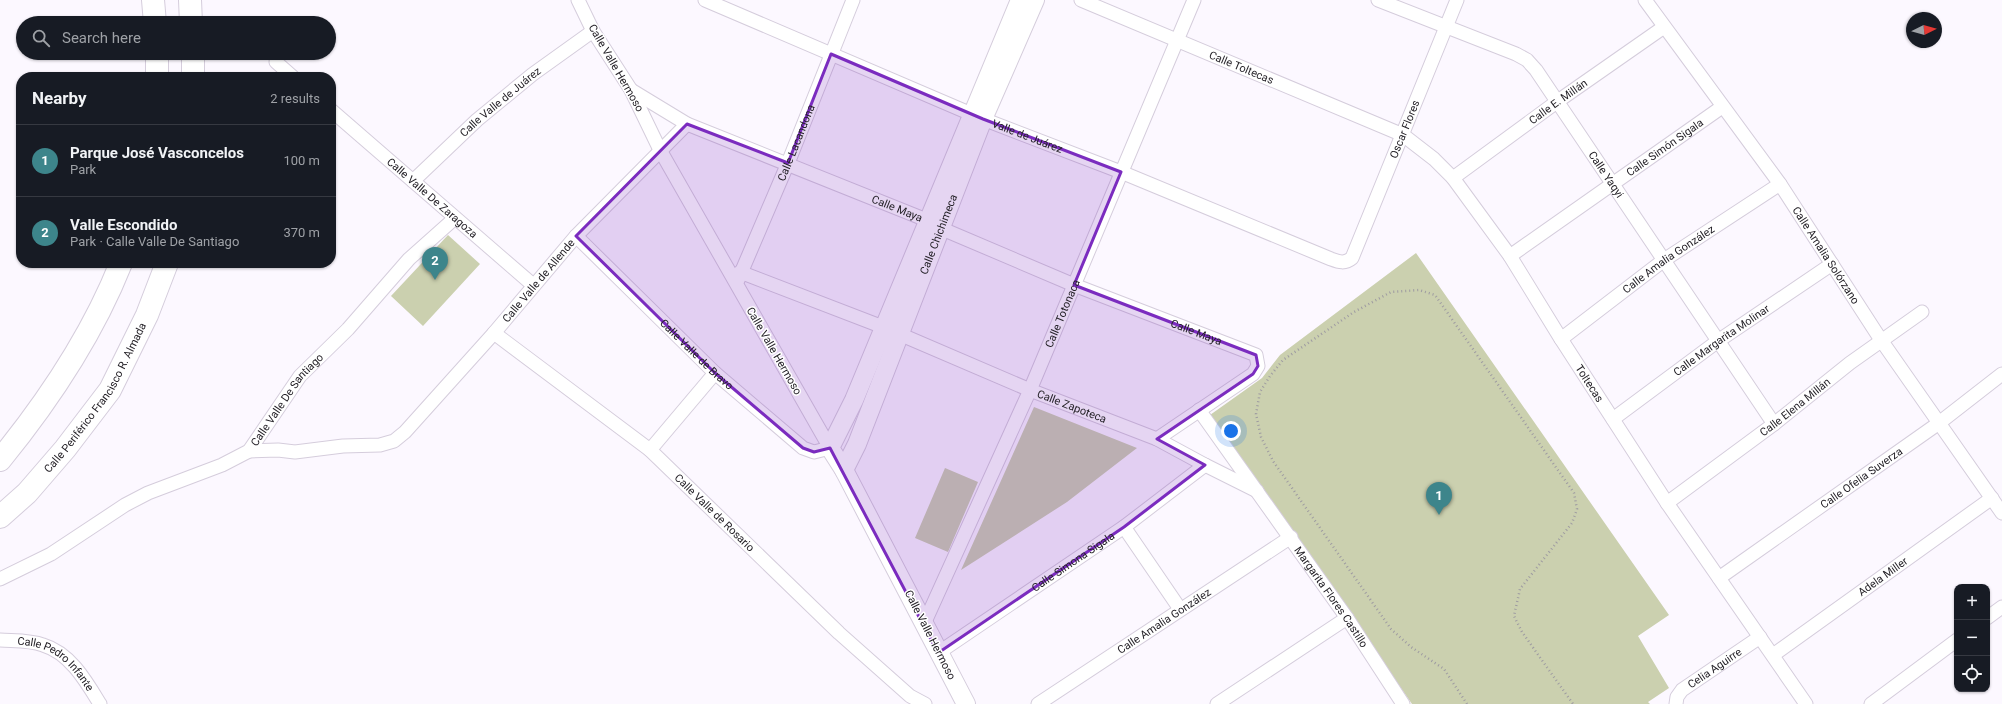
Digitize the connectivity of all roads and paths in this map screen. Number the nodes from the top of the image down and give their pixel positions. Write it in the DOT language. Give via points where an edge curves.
graph roads {
  1 [pos="153,0"];
  2 [pos="190,0"];
  3 [pos="578,0"];
  4 [pos="705,0"];
  5 [pos="853,0"];
  6 [pos="1020,0"];
  7 [pos="1035,0"];
  8 [pos="1081,0"];
  9 [pos="1194,0"];
  10 [pos="1378,0"];
  11 [pos="1457,0"];
  12 [pos="1645,0"];
  13 [pos="154,16"];
  14 [pos="191,16"];
  15 [pos="1664,27"];
  16 [pos="1447,28"];
  17 [pos="594,31"];
  18 [pos="1176,40"];
  19 [pos="831,54"];
  20 [pos="157,60"];
  21 [pos="193,60"];
  22 [pos="276,62"];
  23 [pos="157,72"];
  24 [pos="194,72"];
  25 [pos="287,72"];
  26 [pos="632,90"];
  27 [pos="1558,101"];
  28 [pos="1722,107"];
  29 [pos="336,114"];
  30 [pos="978,116"];
  31 [pos="687,124"];
  32 [pos="1403,135"];
  33 [pos="660,150"];
  34 [pos="788,163"];
  35 [pos="1121,172"];
  36 [pos="1453,178"];
  37 [pos="414,181"];
  38 [pos="1613,182"];
  39 [pos="1780,184"];
  40 [pos="455,218"];
  41 [pos="935,224"];
  42 [pos="576,236"];
  43 [pos="1510,256"];
  44 [pos="1352,258"];
  45 [pos="1664,260"];
  46 [pos="1832,264"];
  47 [pos="119,268"];
  48 [pos="165,268"];
  49 [pos="738,278"];
  50 [pos="1074,285"];
  51 [pos="533,286"];
  52 [pos="1922,312"];
  53 [pos="883,327"];
  54 [pos="494,334"];
  55 [pos="900,335"];
  56 [pos="1561,339"];
  57 [pos="1881,340"];
  58 [pos="1718,341"];
  59 [pos="715,373"];
  60 [pos="2002,374"];
  61 [pos="1030,390"];
  62 [pos="1199,410"];
  63 [pos="1613,419"];
  64 [pos="1939,422"];
  65 [pos="1774,424"];
  66 [pos="1157,439"];
  67 [pos="830,448"];
  68 [pos="650,450"];
  69 [pos="249,451"];
  70 [pos="0,460"];
  71 [pos="1205,465"];
  72 [pos="844,470"];
  73 [pos="1257,490"];
  74 [pos="1992,498"];
  75 [pos="1667,503"];
  76 [pos="2002,513"];
  77 [pos="0,517"];
  78 [pos="1124,527"];
  79 [pos="1291,537"];
  80 [pos="1719,578"];
  81 [pos="0,579"];
  82 [pos="2002,607"];
  83 [pos="1180,609"];
  84 [pos="1990,616"];
  85 [pos="1347,618"];
  86 [pos="924,624"];
  87 [pos="0,640"];
  88 [pos="1762,640"];
  89 [pos="1954,642"];
  90 [pos="938,653"];
  91 [pos="1773,655"];
  92 [pos="1401,703"];
  93 [pos="100,704"];
  94 [pos="925,704"];
  95 [pos="966,704"];
  96 [pos="1038,704"];
  97 [pos="1217,704"];
  98 [pos="1467,704"];
  99 [pos="1573,704"];
  100 [pos="1676,704"];
  101 [pos="1806,704"];
  102 [pos="1872,704"];
  1 -- 13 [label="highway"];
  2 -- 14 [label="highway"];
  3 -- 17 [label="street, Calle Valle Hermoso"];
  4 -- 19 [label="street, Valle de Juárez"];
  5 -- 19 [label="street, Calle Lacandona"];
  6 -- 30 [label="main road, Calle Chichimeca"];
  7 -- 30 [label="main road, Calle Chichimeca"];
  8 -- 18 [label="street, Calle Toltecas"];
  9 -- 18 [label="street, Calle Totonaca"];
  10 -- 16 [label="street, Calle Yaqyi"];
  11 -- 16 [label="street, Oscar Flores"];
  12 -- 15 [label="street, Calle Amalia Solórzano"];
  15 -- 27 [label="street, Calle E. Millán"];
  15 -- 28 [label="street, Calle Amalia Solórzano"];
  16 -- 27 [label="street, Calle Yaqyi" via="1527,60"];
  16 -- 32 [label="street, Oscar Flores"];
  17 -- 26 [label="street, Calle Valle Hermoso"];
  17 -- 37 [label="street, Calle Valle de Juárez" via="533,74 477,120"];
  18 -- 32 [label="street, Calle Toltecas"];
  18 -- 35 [label="street, Calle Totonaca"];
  19 -- 30 [label="street, Valle de Juárez"];
  19 -- 34 [label="street, Calle Lacandona"];
  20 -- 23 [label="highway"];
  21 -- 24 [label="highway"];
  22 -- 25 [label="street"];
  26 -- 31 [label="street, Calle Maya"];
  26 -- 33 [label="street, Calle Valle Hermoso"];
  27 -- 36 [label="street, Calle E. Millán"];
  27 -- 38 [label="street, Calle Yaqyi"];
  28 -- 38 [label="street, Calle Simón Sigala"];
  28 -- 39 [label="street, Calle Amalia Solórzano"];
  29 -- 37 [label="street, Calle Valle De Zaragoza"];
  30 -- 35 [label="street, Valle de Juárez"];
  30 -- 41 [label="main road, Calle Chichimeca"];
  31 -- 33 [label="street, Calle Valle de Allende"];
  31 -- 34 [label="street, Calle Maya"];
  32 -- 36 [label="street, Toltecas" via="1434,159"];
  32 -- 44 [label="street, Oscar Flores"];
  33 -- 42 [label="street, Calle Valle de Allende"];
  33 -- 49 [label="street, Calle Valle Hermoso"];
  34 -- 41 [label="street, Calle Maya"];
  34 -- 49 [label="street, Calle Lacandona"];
  35 -- 44 [label="street, Valle de Juárez" via="1331,259 1348,262"];
  35 -- 50 [label="street, Calle Totonaca"];
  36 -- 43 [label="street, Toltecas"];
  37 -- 40 [label="street, Calle Valle De Zaragoza"];
  38 -- 43 [label="street, Calle Simón Sigala"];
  38 -- 45 [label="street, Calle Yaqyi"];
  39 -- 45 [label="street, Calle Amalia González"];
  39 -- 46 [label="street, Calle Amalia Solórzano"];
  40 -- 51 [label="street, Calle Valle De Zaragoza"];
  40 -- 69 [label="street, Calle Valle De Santiago" via="409,258 348,328 300,376"];
  41 -- 50 [label="street, Calle Maya"];
  41 -- 53 [label="main road, Calle Chichimeca"];
  41 -- 55 [label="main road, Calle Chichimeca"];
  42 -- 51 [label="street, Calle Valle de Allende"];
  42 -- 59 [label="street, Calle Valle de Bravo"];
  43 -- 56 [label="street, Toltecas"];
  45 -- 56 [label="street, Calle Amalia González"];
  45 -- 58 [label="street, Calle Yaqyi"];
  46 -- 57 [label="street, Calle Amalia Solórzano"];
  46 -- 58 [label="street, Calle Margarita Molinar"];
  47 -- 70 [label="highway" via="109,295 72,361 36,416"];
  48 -- 77 [label="highway, Calle Periférico Francisco R. Almada" via="147,315 110,390 51,466 27,493"];
  49 -- 53 [label="street, Calle Zapoteca"];
  49 -- 67 [label="street, Calle Valle Hermoso"];
  50 -- 61 [label="street, Calle Totonaca"];
  50 -- 62 [label="street, Calle Maya" via="1256,356 1258,366 1253,374"];
  51 -- 54 [label="street, Calle Valle de Allende"];
  52 -- 57 [label="street, Calle Elena Millán"];
  53 -- 55 [label="street, Calle Zapoteca"];
  53 -- 67 [label="main road, Calle Chichimeca" via="854,400"];
  54 -- 68 [label="street, Calle Valle de Rosario"];
  54 -- 69 [label="street, Calle Valle de Allende" via="394,441 380,445 343,446 295,452"];
  55 -- 61 [label="street, Calle Zapoteca"];
  55 -- 72 [label="main road, Calle Chichimeca" via="857,444"];
  56 -- 63 [label="street, Toltecas"];
  57 -- 64 [label="street, Calle Amalia Solórzano"];
  57 -- 65 [label="street, Calle Elena Millán"];
  58 -- 63 [label="street, Calle Margarita Molinar"];
  58 -- 65 [label="street, Calle Yaqyi"];
  59 -- 67 [label="street, Calle Valle de Bravo" via="803,448 814,452"];
  59 -- 68 [label="street"];
  60 -- 64 [label="street, Calle Ofelia Suverza"];
  61 -- 66 [label="street, Calle Zapoteca"];
  61 -- 86 [label="street, Calle Totonaca"];
  62 -- 66 [label="street"];
  62 -- 73 [label="street, Margarita Flores Castillo"];
  63 -- 75 [label="street, Toltecas"];
  64 -- 74 [label="street, Calle Amalia Solórzano"];
  64 -- 80 [label="street, Calle Ofelia Suverza"];
  65 -- 75 [label="street, Calle Elena Millán"];
  66 -- 71 [label="street, Calle Zapoteca"];
  67 -- 72 [label="main road, Calle Valle Hermoso"];
  68 -- 94 [label="street, Calle Valle de Rosario" via="839,633 910,696"];
  69 -- 81 [label="street, Calle Valle De Santiago" via="148,493 125,505 51,554"];
  71 -- 73 [label="street, Calle Zapoteca"];
  71 -- 78 [label="street, Calle Simona Sigala"];
  72 -- 86 [label="main road, Calle Valle Hermoso"];
  73 -- 79 [label="street, Margarita Flores Castillo"];
  74 -- 76 [label="street, Calle Amalia Solórzano"];
  74 -- 91 [label="street, Adela Miller"];
  75 -- 80 [label="street, Toltecas"];
  78 -- 83 [label="street"];
  78 -- 90 [label="street, Calle Simona Sigala"];
  79 -- 83 [label="street, Calle Amalia González"];
  79 -- 85 [label="street, Margarita Flores Castillo"];
  80 -- 88 [label="street, Toltecas"];
  82 -- 84 [label="street"];
  83 -- 96 [label="street, Calle Amalia González"];
  85 -- 92 [label="street, Margarita Flores Castillo"];
  85 -- 97 [label="street"];
  86 -- 90 [label="main road, Calle Valle Hermoso"];
  87 -- 93 [label="street, Calle Pedro Infante" via="44,645 57,652 71,663"];
  88 -- 91 [label="street, Toltecas"];
  88 -- 100 [label="street, Celia Aguirre" via="1682,690"];
  89 -- 102 [label="street"];
  90 -- 95 [label="main road, Calle Valle Hermoso"];
  91 -- 101 [label="street, Toltecas"];
  98 -- 99 [label="path" via="1444,669 1411,647 1391,629 1273,461 1260,438 1256,414 1260,392 1283,360 1354,312 1391,292 1419,290 1435,295 1574,493 1576,509 1572,522 1520,589 1514,616 1522,632"];
}
